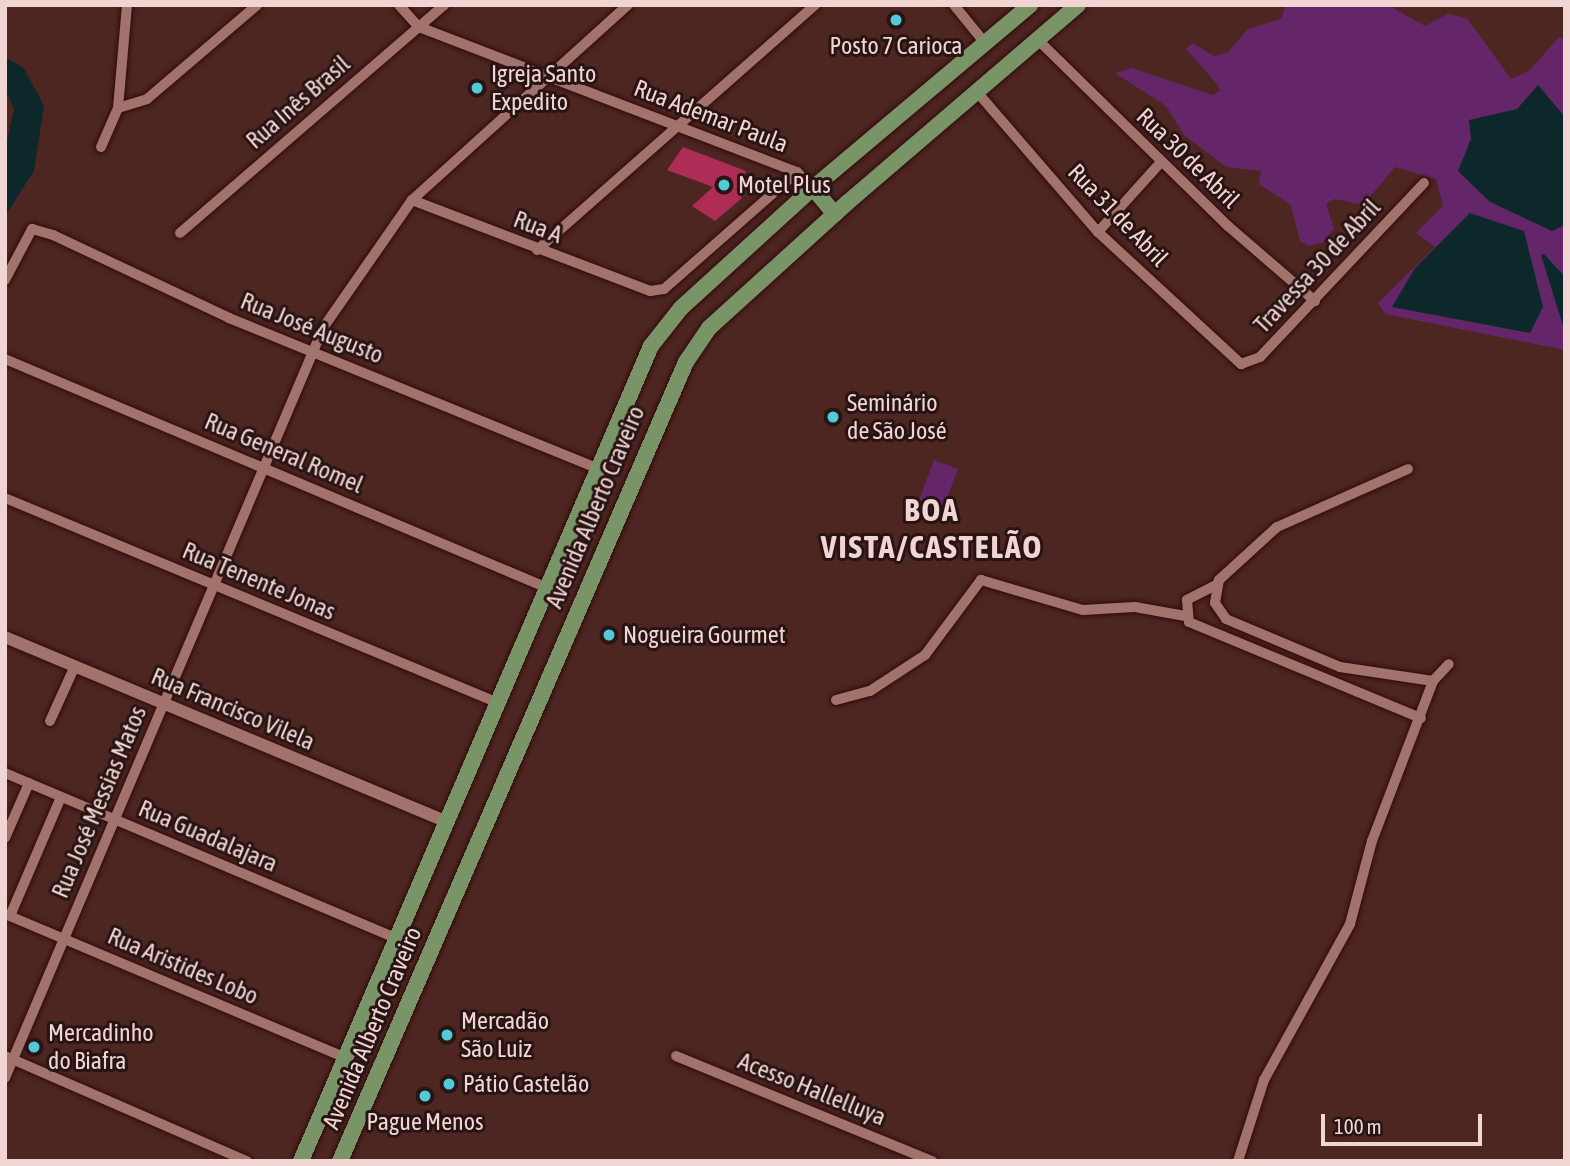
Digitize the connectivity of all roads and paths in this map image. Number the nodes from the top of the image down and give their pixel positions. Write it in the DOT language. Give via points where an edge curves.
graph roads {
  1 [pos="127,5"];
  2 [pos="257,5"];
  3 [pos="399,5"];
  4 [pos="444,5"];
  5 [pos="628,5"];
  6 [pos="815,5"];
  7 [pos="954,5"];
  8 [pos="1030,5"];
  9 [pos="1078,5"];
  10 [pos="419,27"];
  11 [pos="1038,40"];
  12 [pos="985,43"];
  13 [pos="548,77"];
  14 [pos="977,92"];
  15 [pos="118,108"];
  16 [pos="676,124"];
  17 [pos="101,147"];
  18 [pos="1161,162"];
  19 [pos="797,172"];
  20 [pos="1424,183"];
  21 [pos="813,188"];
  22 [pos="412,200"];
  23 [pos="835,214"];
  24 [pos="1098,232"];
  25 [pos="180,233"];
  26 [pos="537,250"];
  27 [pos="5,281"];
  28 [pos="1315,301"];
  29 [pos="312,349"];
  30 [pos="5,359"];
  31 [pos="1235,359"];
  32 [pos="263,466"];
  33 [pos="596,468"];
  34 [pos="1408,469"];
  35 [pos="5,498"];
  36 [pos="1218,583"];
  37 [pos="214,584"];
  38 [pos="545,587"];
  39 [pos="1185,616"];
  40 [pos="5,637"];
  41 [pos="1449,664"];
  42 [pos="75,666"];
  43 [pos="1433,681"];
  44 [pos="836,700"];
  45 [pos="163,702"];
  46 [pos="496,702"];
  47 [pos="1422,718"];
  48 [pos="50,721"];
  49 [pos="5,773"];
  50 [pos="29,783"];
  51 [pos="61,797"];
  52 [pos="115,819"];
  53 [pos="444,821"];
  54 [pos="5,838"];
  55 [pos="8,915"];
  56 [pos="65,938"];
  57 [pos="395,938"];
  58 [pos="676,1056"];
  59 [pos="9,1057"];
  60 [pos="344,1057"];
  61 [pos="5,1078"];
  62 [pos="247,1161"];
  63 [pos="300,1161"];
  64 [pos="340,1161"];
  65 [pos="932,1161"];
  66 [pos="1238,1161"];
  1 -- 15 [label="street"];
  2 -- 15 [label="street" via="147,99"];
  3 -- 10 [label="street, Rua Ademar Paula"];
  4 -- 10 [label="street, Rua Inês Brasil"];
  5 -- 13 [label="street, Rua José Messias Matos"];
  6 -- 16 [label="street"];
  7 -- 12 [label="street"];
  8 -- 12 [label="main road, Avenida Alberto Craveiro"];
  9 -- 11 [label="main road, Avenida Alberto Craveiro"];
  10 -- 13 [label="street, Rua Ademar Paula"];
  10 -- 25 [label="street, Rua Inês Brasil"];
  11 -- 14 [label="main road, Avenida Alberto Craveiro"];
  11 -- 18 [label="street, Rua 30 de Abril"];
  12 -- 21 [label="main road, Avenida Alberto Craveiro"];
  13 -- 16 [label="street, Rua Ademar Paula"];
  13 -- 22 [label="street, Rua José Messias Matos"];
  14 -- 23 [label="main road, Avenida Alberto Craveiro"];
  14 -- 24 [label="street, Rua 31 de Abril"];
  15 -- 17 [label="street"];
  16 -- 19 [label="street, Rua Ademar Paula"];
  16 -- 26 [label="street"];
  18 -- 24 [label="street"];
  18 -- 28 [label="street, Rua 30 de Abril"];
  19 -- 21 [label="street, Rua Ademar Paula"];
  19 -- 26 [label="street, Rua A" via="664,289 650,291"];
  20 -- 28 [label="street, Travessa 30 de Abril"];
  21 -- 23 [label="main road"];
  21 -- 33 [label="main road, Avenida Alberto Craveiro" via="664,328 635,376"];
  22 -- 26 [label="street, Rua A"];
  22 -- 29 [label="street, Rua José Messias Matos"];
  23 -- 64 [label="main road, Avenida Alberto Craveiro" via="709,328 673,383"];
  24 -- 31 [label="street, Rua 31 de Abril"];
  27 -- 29 [label="street, Rua José Augusto" via="32,229 229,318"];
  28 -- 31 [label="street, Travessa 30 de Abril" via="1252,365"];
  29 -- 32 [label="street, Rua José Messias Matos"];
  29 -- 33 [label="street, Rua José Augusto"];
  30 -- 32 [label="street, Rua General Romel"];
  32 -- 37 [label="street, Rua José Messias Matos"];
  32 -- 38 [label="street, Rua General Romel"];
  33 -- 38 [label="main road, Avenida Alberto Craveiro"];
  34 -- 36 [label="street" via="1278,527"];
  35 -- 37 [label="street, Rua Tenente Jonas"];
  36 -- 39 [label="street" via="1190,598"];
  36 -- 43 [label="street" via="1217,610 1233,622 1340,667"];
  37 -- 45 [label="street, Rua José Messias Matos"];
  37 -- 46 [label="street, Rua Tenente Jonas"];
  38 -- 46 [label="main road, Avenida Alberto Craveiro"];
  39 -- 44 [label="street" via="1135,607 1083,610 981,580 925,655 870,691"];
  39 -- 47 [label="street"];
  40 -- 42 [label="street, Rua Francisco Vilela"];
  41 -- 43 [label="street"];
  42 -- 45 [label="street, Rua Francisco Vilela"];
  42 -- 48 [label="street"];
  43 -- 47 [label="street"];
  45 -- 52 [label="street, Rua José Messias Matos"];
  45 -- 53 [label="street, Rua Francisco Vilela"];
  46 -- 53 [label="main road, Avenida Alberto Craveiro"];
  47 -- 66 [label="street" via="1372,841 1350,924 1268,1072"];
  49 -- 50 [label="street, Rua Guadalajara"];
  50 -- 51 [label="street, Rua Guadalajara"];
  50 -- 54 [label="street"];
  51 -- 52 [label="street, Rua Guadalajara"];
  51 -- 55 [label="street"];
  52 -- 56 [label="street, Rua José Messias Matos"];
  52 -- 57 [label="street, Rua Guadalajara"];
  53 -- 57 [label="main road, Avenida Alberto Craveiro"];
  55 -- 56 [label="street, Rua Aristides Lobo"];
  56 -- 59 [label="street, Rua José Messias Matos"];
  56 -- 60 [label="street, Rua Aristides Lobo"];
  57 -- 60 [label="main road, Avenida Alberto Craveiro"];
  58 -- 65 [label="street, Acesso Hallelluya"];
  59 -- 61 [label="street, Rua José Messias Matos"];
  59 -- 62 [label="street"];
  60 -- 63 [label="main road, Avenida Alberto Craveiro"];
}
